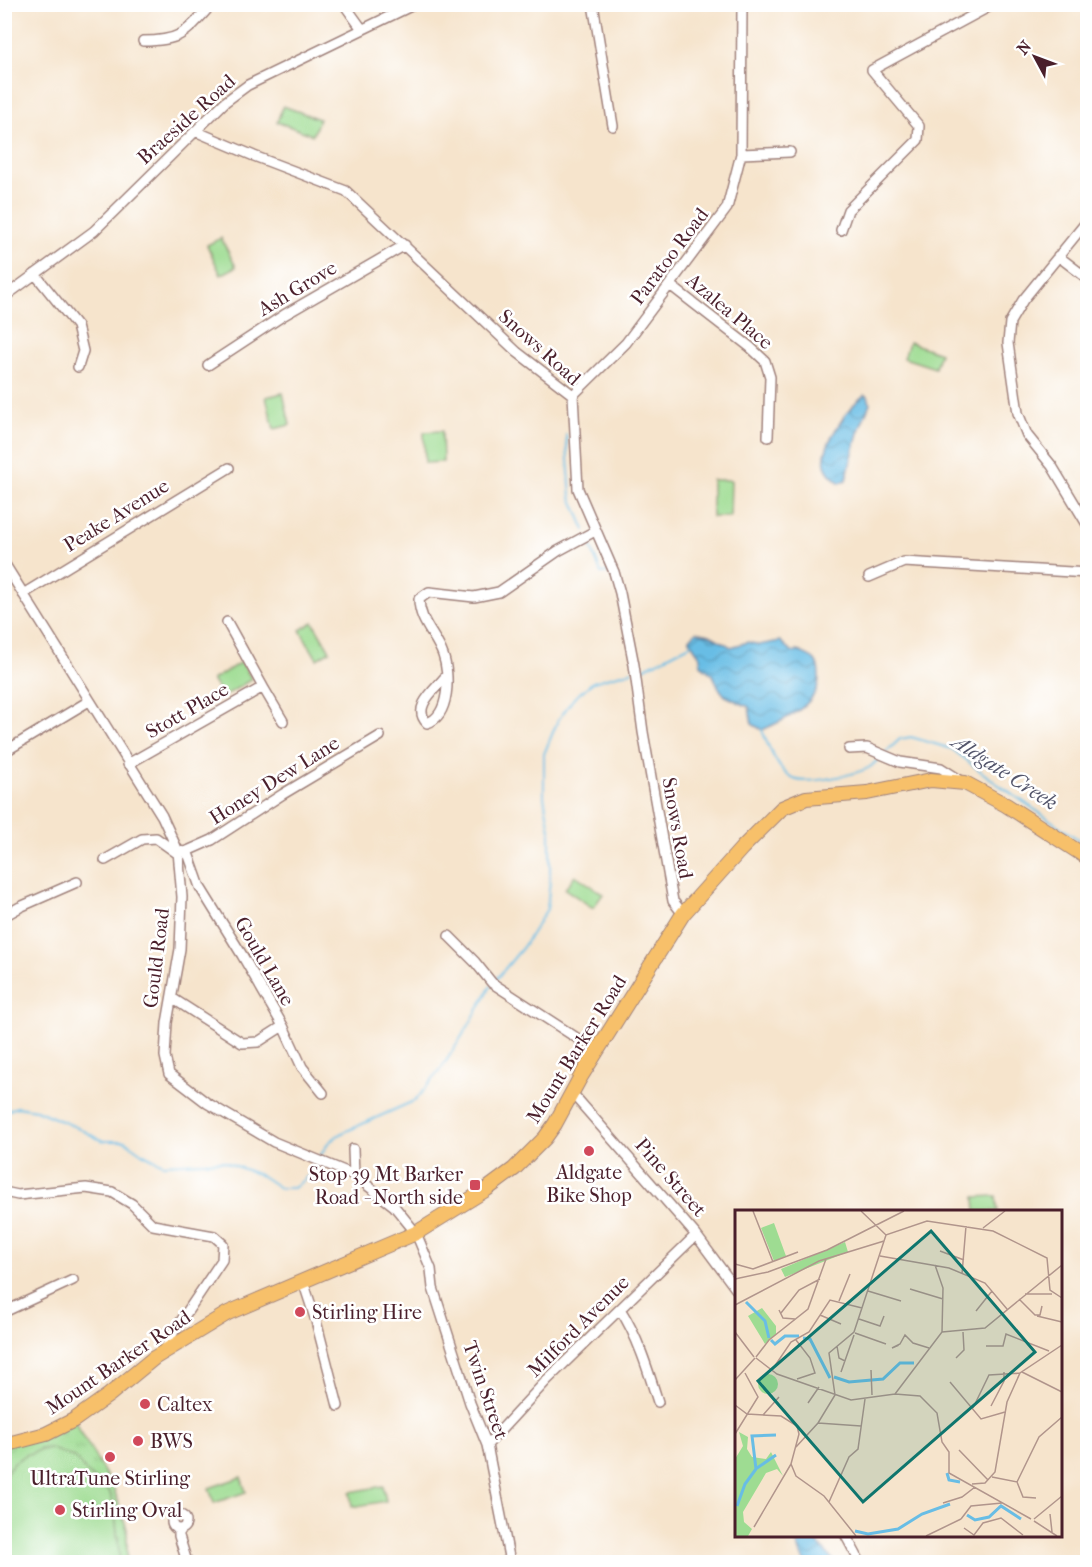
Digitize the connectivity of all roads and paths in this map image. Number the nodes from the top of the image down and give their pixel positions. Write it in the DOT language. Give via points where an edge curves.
graph roads {
  1 [pos="212,4"];
  2 [pos="344,4"];
  3 [pos="415,4"];
  4 [pos="593,4"];
  5 [pos="742,4"];
  6 [pos="994,4"];
  7 [pos="362,29"];
  8 [pos="143,41"];
  9 [pos="613,126"];
  10 [pos="195,131"];
  11 [pos="790,152"];
  12 [pos="741,154"];
  13 [pos="1088,220"];
  14 [pos="841,230"];
  15 [pos="405,245"];
  16 [pos="1058,256"];
  17 [pos="35,274"];
  18 [pos="1088,279"];
  19 [pos="670,285"];
  20 [pos="4,297"];
  21 [pos="208,365"];
  22 [pos="78,367"];
  23 [pos="573,395"];
  24 [pos="768,436"];
  25 [pos="229,468"];
  26 [pos="1088,526"];
  27 [pos="595,531"];
  28 [pos="4,563"];
  29 [pos="1088,573"];
  30 [pos="869,577"];
  31 [pos="23,594"];
  32 [pos="227,622"];
  33 [pos="446,676"];
  34 [pos="263,687"];
  35 [pos="90,701"];
  36 [pos="283,721"];
  37 [pos="380,736"];
  38 [pos="849,749"];
  39 [pos="4,752"];
  40 [pos="128,764"];
  41 [pos="965,783"];
  42 [pos="181,852"];
  43 [pos="1088,858"];
  44 [pos="105,860"];
  45 [pos="77,882"];
  46 [pos="683,914"];
  47 [pos="4,915"];
  48 [pos="449,936"];
  49 [pos="172,998"];
  50 [pos="283,1026"];
  51 [pos="583,1042"];
  52 [pos="323,1093"];
  53 [pos="573,1093"];
  54 [pos="353,1149"];
  55 [pos="354,1175"];
  56 [pos="4,1192"];
  57 [pos="416,1233"];
  58 [pos="696,1235"];
  59 [pos="73,1280"];
  60 [pos="303,1281"];
  61 [pos="735,1288"];
  62 [pos="620,1309"];
  63 [pos="4,1311"];
  64 [pos="164,1351"];
  65 [pos="658,1402"];
  66 [pos="338,1406"];
  67 [pos="5,1441"];
  68 [pos="487,1445"];
  69 [pos="179,1529"];
  70 [pos="847,1537"];
  71 [pos="187,1563"];
  72 [pos="510,1563"];
  73 [pos="860,1563"];
  1 -- 8 [label="street" via="183,34 165,41"];
  2 -- 7 [label="street"];
  3 -- 7 [label="street, Braeside Road"];
  4 -- 9 [label="street"];
  5 -- 12 [label="street, Paratoo Road"];
  6 -- 14 [label="street" via="872,70 919,126 918,140 848,210"];
  7 -- 10 [label="street, Braeside Road" via="248,86"];
  10 -- 15 [label="street, Snows Road" via="346,191"];
  10 -- 17 [label="street, Braeside Road" via="94,231"];
  11 -- 12 [label="street"];
  12 -- 19 [label="street, Paratoo Road" via="727,208"];
  13 -- 16 [label="street"];
  15 -- 21 [label="street, Ash Grove" via="284,315"];
  15 -- 23 [label="street, Snows Road" via="517,351"];
  16 -- 18 [label="street"];
  16 -- 26 [label="street" via="1010,322 1008,343 1018,413 1027,435 1052,466"];
  17 -- 20 [label="street, Braeside Road"];
  17 -- 22 [label="street" via="77,326 84,351"];
  19 -- 23 [label="street, Paratoo Road" via="626,343"];
  19 -- 24 [label="street, Azalea Place" via="765,361 770,377"];
  23 -- 27 [label="street, Snows Road" via="578,489"];
  25 -- 31 [label="street, Peake Avenue"];
  27 -- 33 [label="street" via="499,592 474,597 429,592 419,599 419,612 442,652"];
  27 -- 46 [label="street, Snows Road" via="614,572 636,675 673,902"];
  28 -- 31 [label="street, Gould Road"];
  29 -- 30 [label="street" via="904,562"];
  31 -- 35 [label="street, Gould Road"];
  32 -- 34 [label="street"];
  33 -- 33 [label="street" via="442,709 435,721 427,723 420,710"];
  34 -- 36 [label="street"];
  34 -- 40 [label="street, Stott Place"];
  35 -- 39 [label="street"];
  35 -- 40 [label="street, Gould Road"];
  37 -- 42 [label="street, Honey Dew Lane" via="212,840"];
  38 -- 41 [label="street" via="867,748 900,762 941,768"];
  40 -- 42 [label="street, Gould Road"];
  41 -- 43 [label="main road, Mount Barker Road"];
  41 -- 46 [label="main road, Mount Barker Road" via="931,780 867,793 806,798 782,808"];
  42 -- 44 [label="street" via="156,838 142,839"];
  42 -- 49 [label="street, Gould Road" via="180,949"];
  42 -- 50 [label="street, Gould Lane" via="189,856 200,887"];
  45 -- 47 [label="street"];
  46 -- 53 [label="main road, Mount Barker Road"];
  48 -- 51 [label="street" via="494,985"];
  49 -- 50 [label="street" via="242,1043 258,1042"];
  49 -- 55 [label="street, Gould Road" via="165,1056 169,1074 274,1142"];
  50 -- 52 [label="street, Gould Lane" via="302,1067"];
  53 -- 57 [label="main road, Mount Barker Road" via="545,1138 514,1170"];
  53 -- 58 [label="street, Pine Street"];
  54 -- 55 [label="street"];
  55 -- 57 [label="street, Gould Road" via="394,1206"];
  56 -- 64 [label="street" via="18,1195 86,1188 112,1192 132,1204 153,1225 214,1236 223,1244 222,1260"];
  57 -- 60 [label="main road, Mount Barker Road"];
  57 -- 68 [label="street, Twin Street"];
  58 -- 61 [label="street, Pine Street"];
  58 -- 62 [label="street, Milford Avenue"];
  59 -- 63 [label="street"];
  60 -- 64 [label="main road, Mount Barker Road" via="228,1314"];
  60 -- 66 [label="street"];
  62 -- 65 [label="street"];
  62 -- 68 [label="street, Milford Avenue"];
  64 -- 67 [label="main road, Mount Barker Road" via="74,1420 46,1434"];
  68 -- 72 [label="street, Twin Street"];
  69 -- 71 [label="street"];
  70 -- 73 [label="street"];
}
